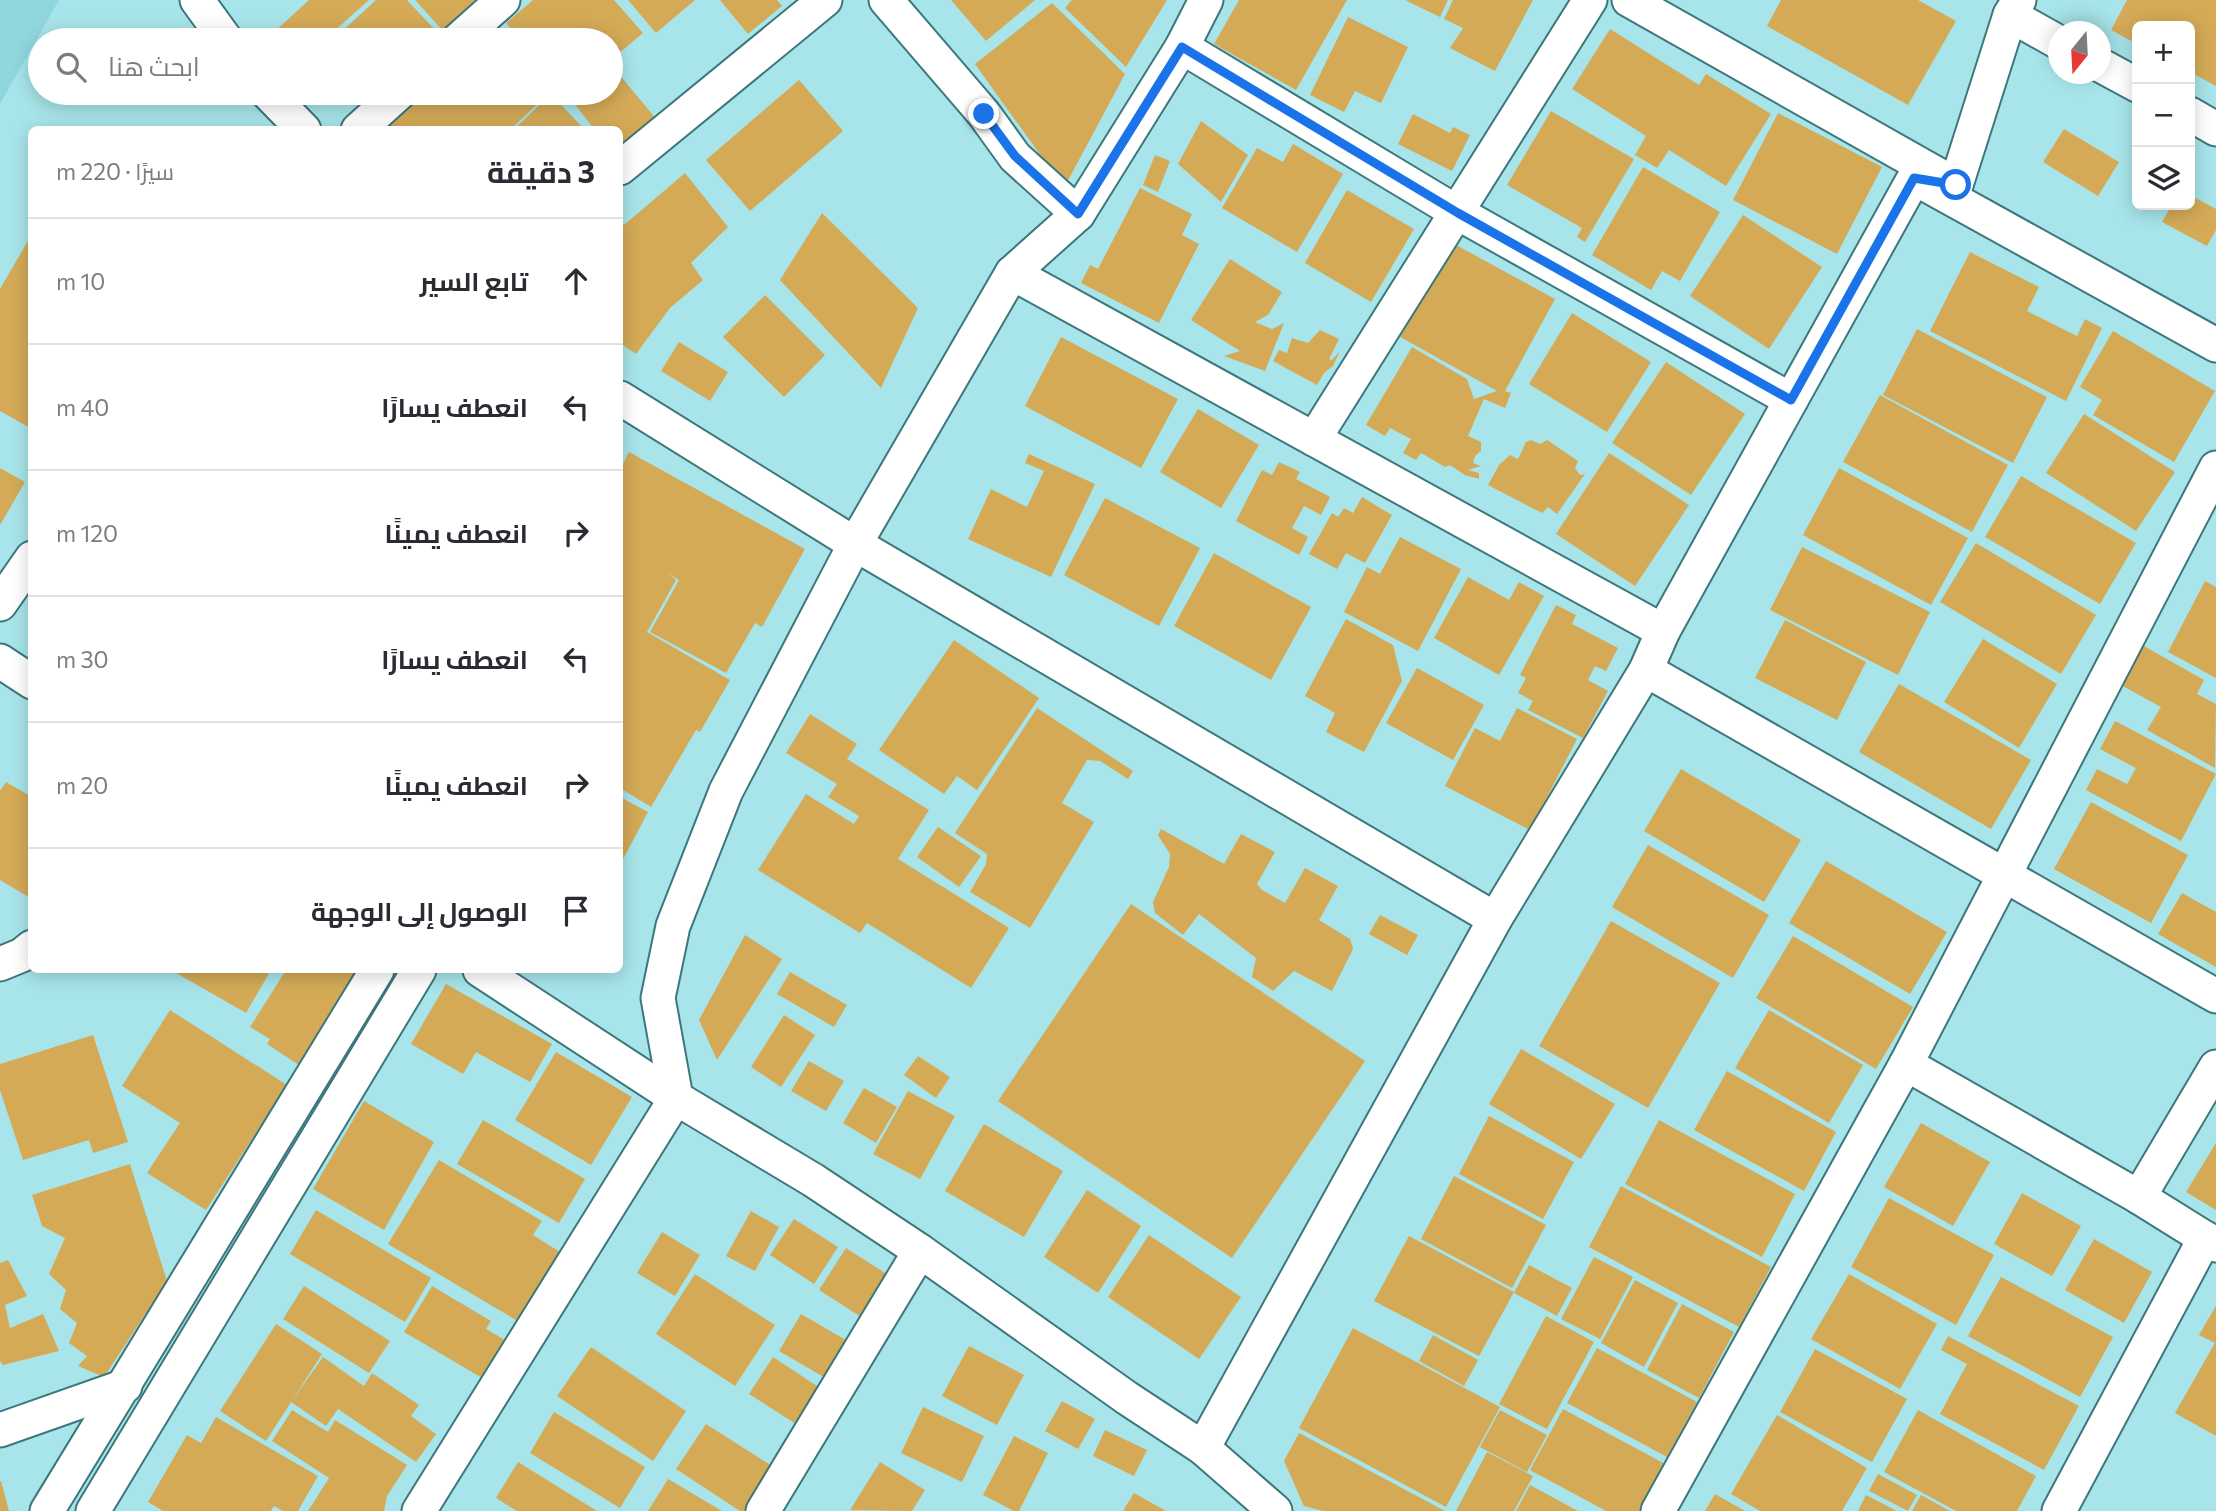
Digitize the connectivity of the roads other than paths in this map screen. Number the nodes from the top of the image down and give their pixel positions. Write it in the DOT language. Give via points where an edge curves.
graph roads {
  1 [pos="197,0"];
  2 [pos="503,0"];
  3 [pos="825,0"];
  4 [pos="886,0"];
  5 [pos="1206,0"];
  6 [pos="1590,0"];
  7 [pos="1629,0"];
  8 [pos="2014,7"];
  9 [pos="217,28"];
  10 [pos="472,28"];
  11 [pos="2048,33"];
  12 [pos="1182,47"];
  13 [pos="2111,71"];
  14 [pos="2135,84"];
  15 [pos="280,105"];
  16 [pos="386,105"];
  17 [pos="2195,117"];
  18 [pos="300,126"];
  19 [pos="362,126"];
  20 [pos="2216,129"];
  21 [pos="623,166"];
  22 [pos="1914,178"];
  23 [pos="1956,185"];
  24 [pos="1458,213"];
  25 [pos="1078,214"];
  26 [pos="1013,273"];
  27 [pos="2216,345"];
  28 [pos="623,400"];
  29 [pos="1791,400"];
  30 [pos="1314,439"];
  31 [pos="2216,468"];
  32 [pos="855,544"];
  33 [pos="28,564"];
  34 [pos="0,604"];
  35 [pos="1663,631"];
  36 [pos="0,662"];
  37 [pos="1646,670"];
  38 [pos="28,680"];
  39 [pos="2003,876"];
  40 [pos="1496,919"];
  41 [pos="28,950"];
  42 [pos="0,964"];
  43 [pos="375,973"];
  44 [pos="417,973"];
  45 [pos="485,973"];
  46 [pos="2216,996"];
  47 [pos="1906,1064"];
  48 [pos="2216,1067"];
  49 [pos="676,1098"];
  50 [pos="2139,1197"];
  51 [pos="2210,1241"];
  52 [pos="920,1251"];
  53 [pos="125,1386"];
  54 [pos="0,1430"];
  55 [pos="1203,1448"];
  56 [pos="766,1510"];
  57 [pos="47,1511"];
  58 [pos="93,1511"];
  59 [pos="419,1511"];
  60 [pos="1275,1511"];
  61 [pos="1658,1511"];
  62 [pos="2059,1511"];
  1 -- 9 [label="street"];
  2 -- 10 [label="street"];
  3 -- 21 [label="street"];
  4 -- 25 [label="street" via="1015,156"];
  5 -- 12 [label="street"];
  6 -- 24 [label="street"];
  7 -- 23 [label="street"];
  8 -- 11 [label="street"];
  8 -- 23 [label="street"];
  12 -- 24 [label="street"];
  12 -- 25 [label="street"];
  13 -- 14 [label="street"];
  15 -- 18 [label="street"];
  16 -- 19 [label="street"];
  17 -- 20 [label="street"];
  22 -- 23 [label="street"];
  22 -- 27 [label="street"];
  22 -- 29 [label="street"];
  24 -- 29 [label="street"];
  24 -- 30 [label="street"];
  25 -- 26 [label="street"];
  26 -- 30 [label="street"];
  26 -- 32 [label="street"];
  28 -- 32 [label="street"];
  29 -- 35 [label="street"];
  30 -- 35 [label="street"];
  31 -- 39 [label="street"];
  32 -- 40 [label="street"];
  32 -- 49 [label="street" via="726,791 673,926 658,998"];
  33 -- 34 [label="street"];
  35 -- 37 [label="street"];
  36 -- 38 [label="street"];
  37 -- 39 [label="street"];
  37 -- 40 [label="street"];
  39 -- 46 [label="street"];
  39 -- 47 [label="street"];
  40 -- 55 [label="street"];
  41 -- 42 [label="street"];
  43 -- 53 [label="street"];
  44 -- 58 [label="street"];
  45 -- 49 [label="street"];
  47 -- 50 [label="street"];
  47 -- 61 [label="street"];
  48 -- 50 [label="street"];
  49 -- 52 [label="street"];
  49 -- 59 [label="street"];
  50 -- 51 [label="street"];
  51 -- 62 [label="street"];
  52 -- 55 [label="street"];
  52 -- 56 [label="street"];
  53 -- 54 [label="street"];
  53 -- 57 [label="street"];
  55 -- 60 [label="street"];
}
